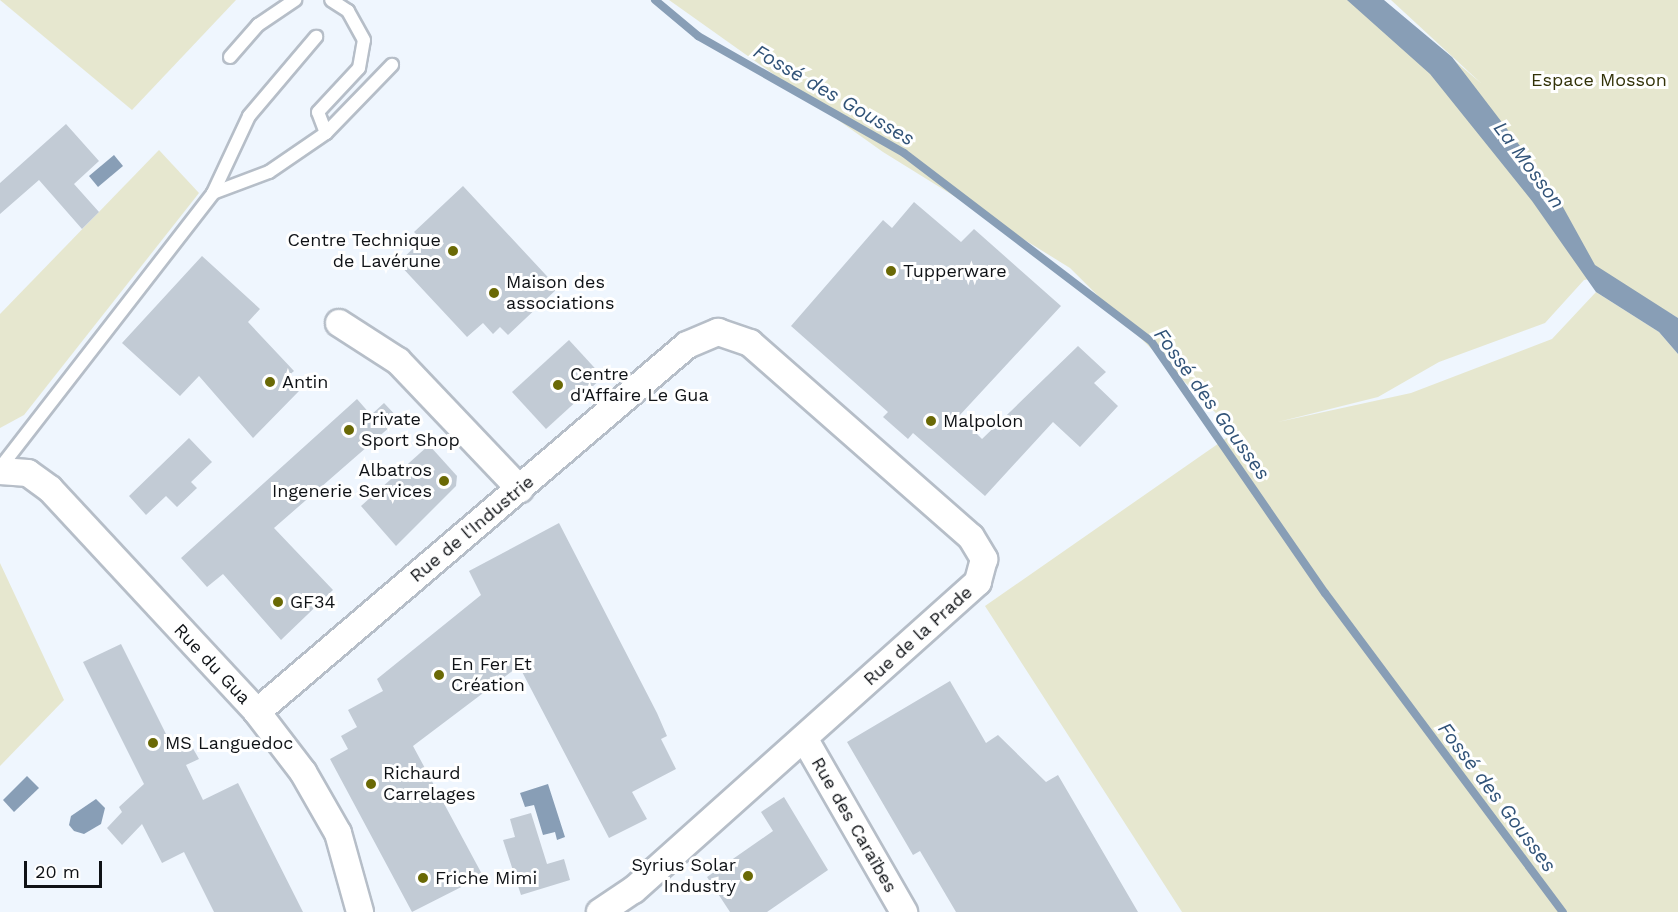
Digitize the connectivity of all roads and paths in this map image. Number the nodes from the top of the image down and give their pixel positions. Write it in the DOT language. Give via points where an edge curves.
graph roads {
  1 [pos="295,0"];
  2 [pos="331,0"];
  3 [pos="316,37"];
  4 [pos="230,57"];
  5 [pos="392,65"];
  6 [pos="326,133"];
  7 [pos="213,193"];
  8 [pos="339,323"];
  9 [pos="687,345"];
  10 [pos="0,470"];
  11 [pos="520,489"];
  12 [pos="257,712"];
  13 [pos="804,738"];
  14 [pos="360,912"];
  15 [pos="600,912"];
  16 [pos="904,912"];
  1 -- 4 [label="lane" via="258,25"];
  2 -- 6 [label="lane" via="348,11 364,40 359,68 318,112"];
  3 -- 7 [label="lane" via="249,116"];
  5 -- 6 [label="lane"];
  6 -- 7 [label="lane" via="269,172"];
  7 -- 10 [label="lane"];
  8 -- 11 [label="street" via="398,361"];
  9 -- 11 [label="street, Rue de l'Industrie"];
  9 -- 13 [label="street, Rue de la Prade" via="718,332 750,343 971,537 984,559 978,582"];
  10 -- 12 [label="street, Rue du Gua" via="28,473 50,489"];
  11 -- 12 [label="street, Rue de l'Industrie"];
  12 -- 14 [label="street, Rue du Gua" via="303,772 338,833"];
  13 -- 15 [label="street, Rue de la Prade" via="633,890"];
  13 -- 16 [label="street, Rue des Caraïbes"];
}
